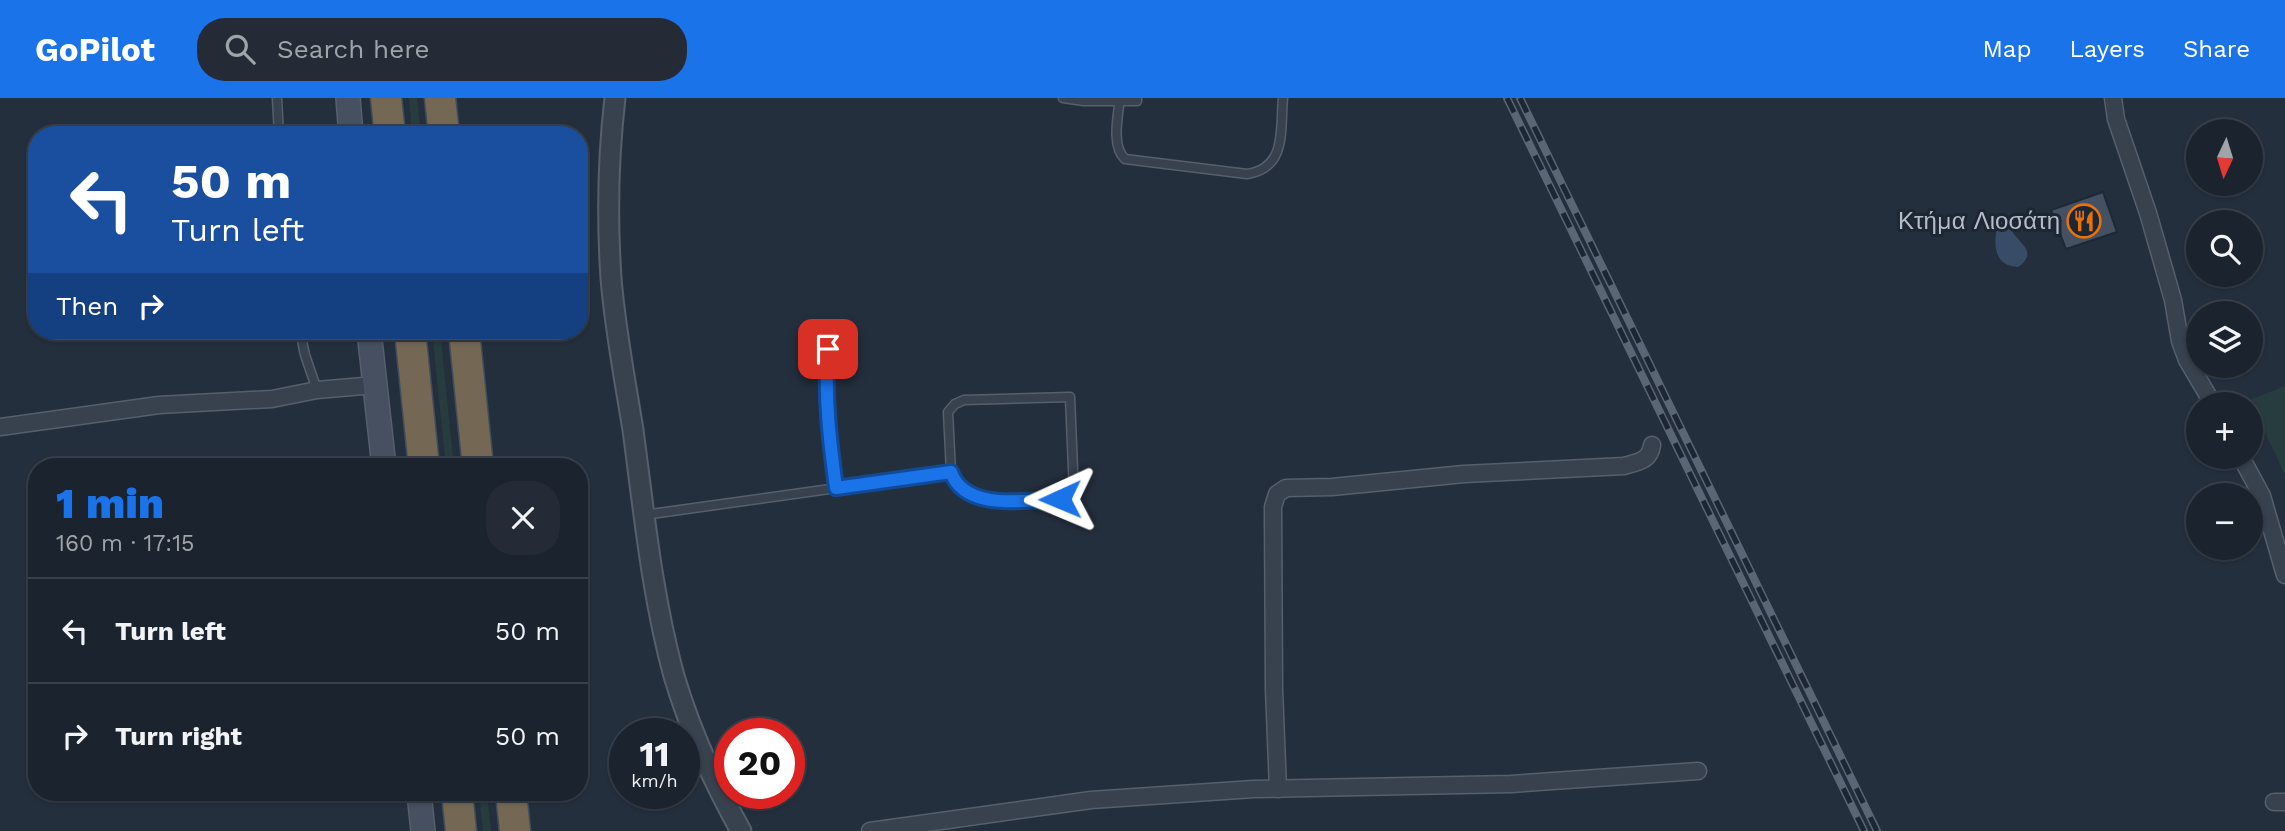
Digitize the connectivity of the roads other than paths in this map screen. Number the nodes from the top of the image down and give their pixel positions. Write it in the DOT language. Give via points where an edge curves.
graph roads {
  1 [pos="277,98"];
  2 [pos="348,98"];
  3 [pos="386,98"];
  4 [pos="440,98"];
  5 [pos="615,98"];
  6 [pos="1063,98"];
  7 [pos="1138,98"];
  8 [pos="1283,98"];
  9 [pos="2113,98"];
  10 [pos="1119,99"];
  11 [pos="279,126"];
  12 [pos="350,126"];
  13 [pos="389,126"];
  14 [pos="443,126"];
  15 [pos="302,340"];
  16 [pos="370,340"];
  17 [pos="411,340"];
  18 [pos="465,340"];
  19 [pos="828,349"];
  20 [pos="375,384"];
  21 [pos="317,390"];
  22 [pos="2206,392"];
  23 [pos="0,427"];
  24 [pos="1652,445"];
  25 [pos="383,458"];
  26 [pos="423,458"];
  27 [pos="477,458"];
  28 [pos="2247,469"];
  29 [pos="951,472"];
  30 [pos="836,488"];
  31 [pos="644,514"];
  32 [pos="2285,575"];
  33 [pos="1698,771"];
  34 [pos="1278,789"];
  35 [pos="420,801"];
  36 [pos="458,801"];
  37 [pos="512,801"];
  38 [pos="423,831"];
  39 [pos="461,831"];
  40 [pos="514,831"];
  41 [pos="741,831"];
  42 [pos="870,831"];
  1 -- 11 [label="lane"];
  2 -- 12 [label="main road"];
  3 -- 13 [label="highway"];
  4 -- 14 [label="highway"];
  5 -- 31 [label="street" via="608,201 611,279"];
  6 -- 10 [label="lane"];
  7 -- 10 [label="lane"];
  8 -- 10 [label="lane" via="1276,155 1268,167 1247,174 1125,159 1117,143"];
  9 -- 22 [label="street" via="2173,300 2180,341"];
  15 -- 21 [label="lane"];
  16 -- 20 [label="main road"];
  17 -- 26 [label="highway"];
  18 -- 27 [label="highway"];
  19 -- 30 [label="lane" via="827,413"];
  20 -- 21 [label="street"];
  20 -- 25 [label="main road"];
  21 -- 23 [label="street" via="272,399 159,405"];
  24 -- 34 [label="street" via="1643,461 1624,466 1286,488 1277,494 1273,520"];
  28 -- 32 [label="street" via="2262,496"];
  29 -- 29 [label="lane" via="960,488 985,501 1060,499 1074,493 1070,397 955,404 948,412"];
  29 -- 30 [label="lane"];
  30 -- 31 [label="lane"];
  31 -- 41 [label="street" via="680,695 713,779"];
  33 -- 34 [label="street" via="1511,784"];
  34 -- 42 [label="street" via="1091,800"];
  35 -- 38 [label="main road"];
  36 -- 39 [label="highway"];
  37 -- 40 [label="highway"];
}
